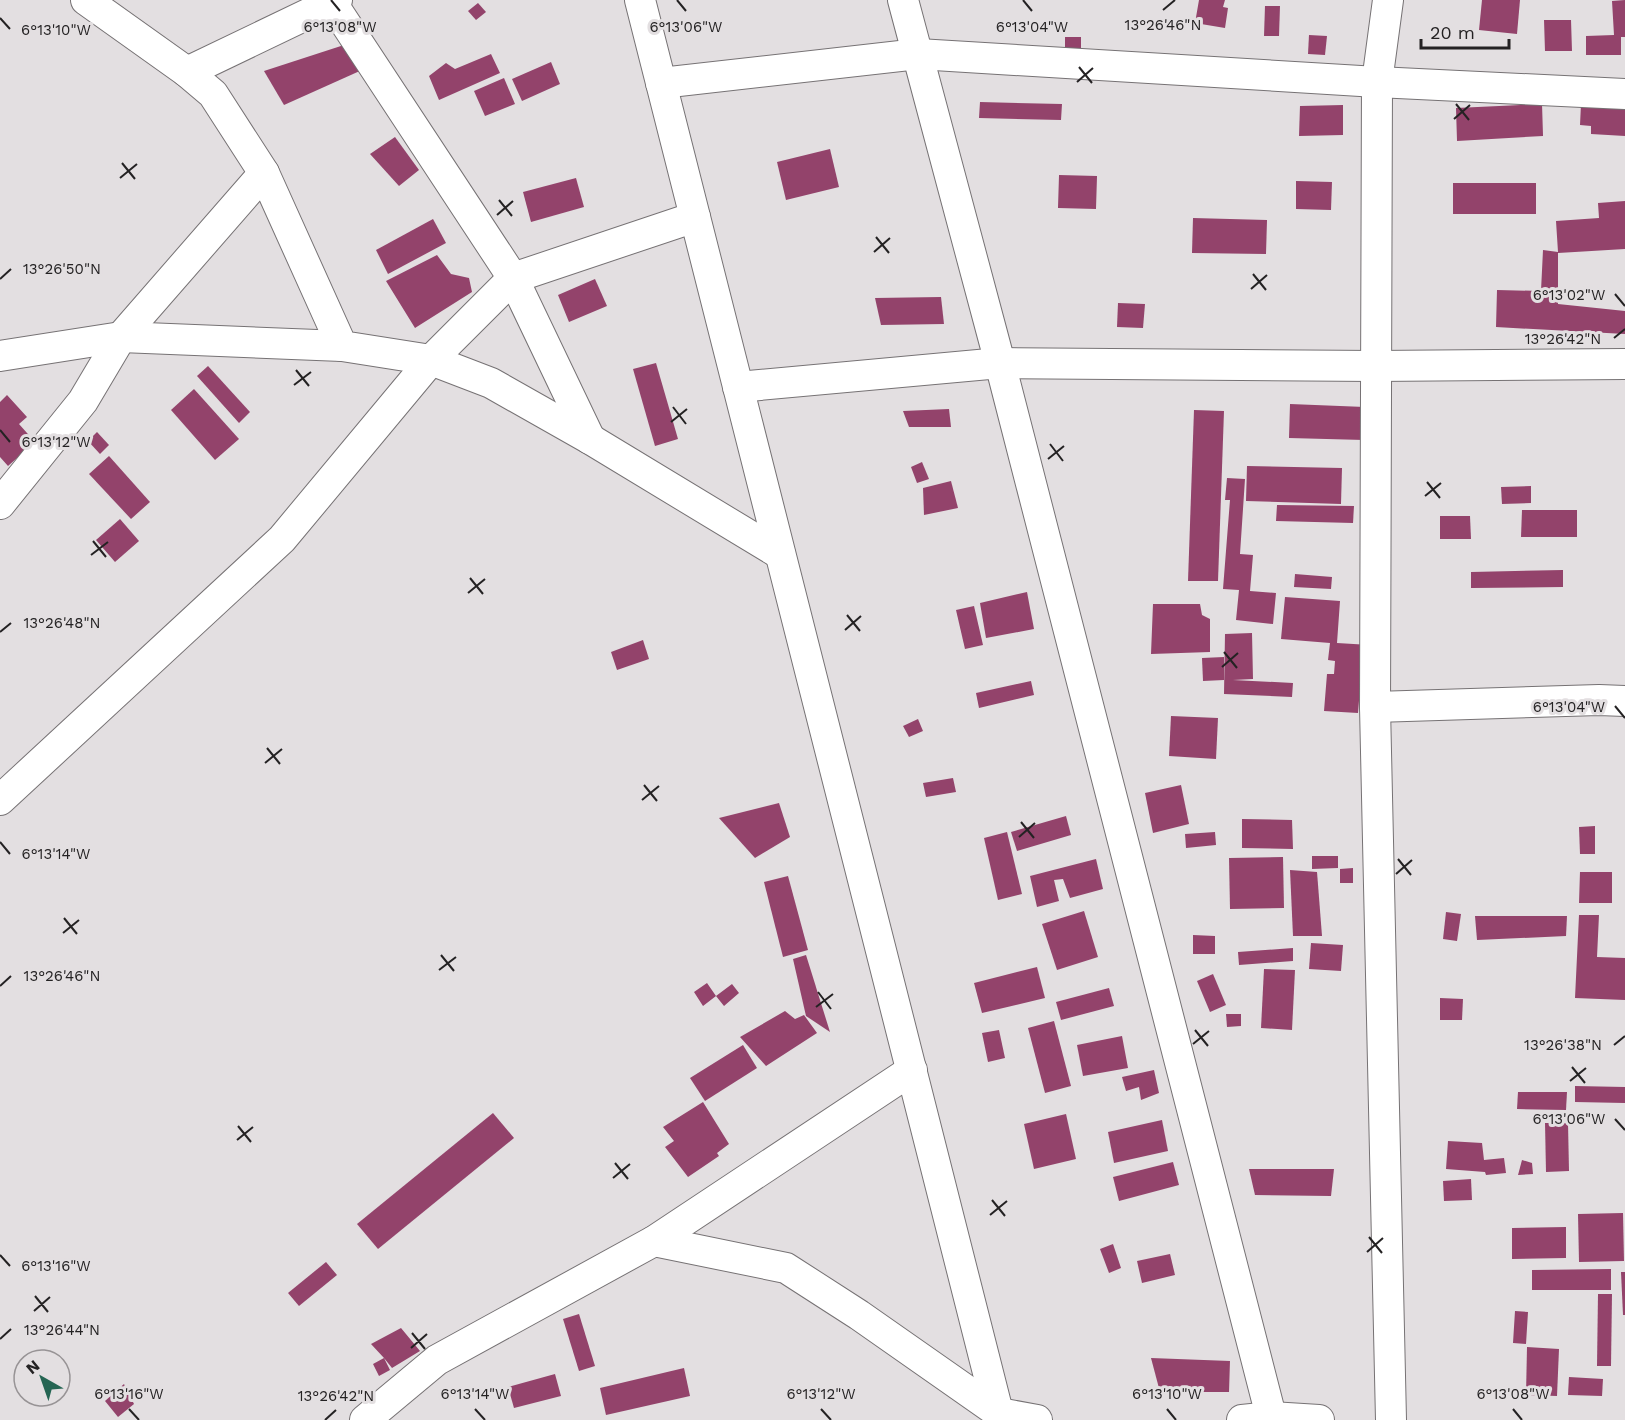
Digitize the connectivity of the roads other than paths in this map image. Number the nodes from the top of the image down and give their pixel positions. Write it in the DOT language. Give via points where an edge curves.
graph roads {
  1 [pos="86,0"];
  2 [pos="639,0"];
  3 [pos="903,0"];
  4 [pos="1388,0"];
  5 [pos="333,1"];
  6 [pos="918,54"];
  7 [pos="187,72"];
  8 [pos="1377,82"];
  9 [pos="661,83"];
  10 [pos="1625,94"];
  11 [pos="264,173"];
  12 [pos="695,217"];
  13 [pos="513,278"];
  14 [pos="122,337"];
  15 [pos="342,346"];
  16 [pos="0,356"];
  17 [pos="431,360"];
  18 [pos="1000,363"];
  19 [pos="1625,364"];
  20 [pos="1376,366"];
  21 [pos="738,387"];
  22 [pos="590,439"];
  23 [pos="0,504"];
  24 [pos="780,554"];
  25 [pos="1625,701"];
  26 [pos="1375,706"];
  27 [pos="0,800"];
  28 [pos="912,1070"];
  29 [pos="654,1241"];
  30 [pos="1000,1416"];
  31 [pos="1262,1419"];
  32 [pos="365,1420"];
  33 [pos="1037,1420"];
  34 [pos="1319,1420"];
  35 [pos="1390,1420"];
  1 -- 7 [label="street"];
  2 -- 9 [label="street"];
  3 -- 6 [label="street"];
  4 -- 8 [label="street"];
  5 -- 7 [label="street"];
  5 -- 13 [label="street"];
  6 -- 8 [label="street"];
  6 -- 9 [label="street"];
  6 -- 18 [label="street"];
  7 -- 11 [label="street" via="213,94"];
  8 -- 10 [label="street"];
  8 -- 20 [label="street"];
  9 -- 12 [label="street"];
  11 -- 14 [label="street"];
  11 -- 15 [label="street"];
  12 -- 13 [label="street"];
  12 -- 21 [label="street"];
  13 -- 17 [label="street"];
  13 -- 22 [label="street"];
  14 -- 15 [label="street"];
  14 -- 16 [label="street"];
  14 -- 23 [label="street" via="83,401"];
  15 -- 17 [label="street"];
  17 -- 22 [label="street" via="491,383"];
  17 -- 27 [label="street" via="282,539"];
  18 -- 20 [label="street"];
  18 -- 21 [label="street"];
  18 -- 31 [label="street"];
  19 -- 20 [label="street"];
  20 -- 26 [label="street"];
  21 -- 24 [label="street"];
  22 -- 24 [label="street"];
  24 -- 28 [label="street"];
  25 -- 26 [label="street"];
  26 -- 35 [label="street"];
  28 -- 29 [label="street"];
  28 -- 30 [label="street"];
  29 -- 30 [label="street" via="786,1268"];
  29 -- 32 [label="street" via="437,1360"];
  30 -- 33 [label="street"];
  31 -- 34 [label="street"];
}
